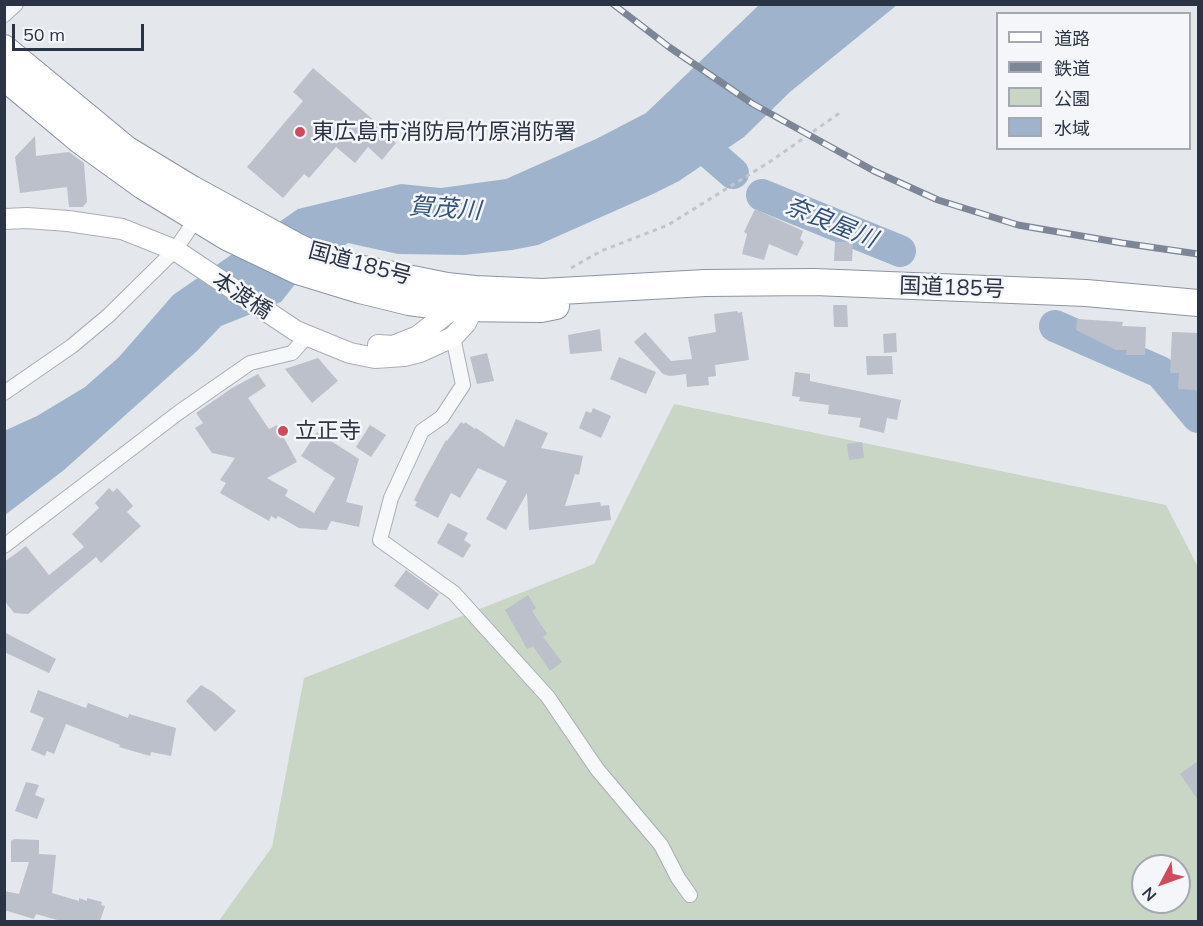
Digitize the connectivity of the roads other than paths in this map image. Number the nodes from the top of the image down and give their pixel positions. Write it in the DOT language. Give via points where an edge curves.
graph roads {
  1 [pos="16,4"];
  2 [pos="4,15"];
  3 [pos="4,48"];
  4 [pos="4,77"];
  5 [pos="4,219"];
  6 [pos="196,219"];
  7 [pos="182,255"];
  8 [pos="461,296"];
  9 [pos="1198,303"];
  10 [pos="301,333"];
  11 [pos="453,337"];
  12 [pos="4,393"];
  13 [pos="4,546"];
  14 [pos="690,895"];
  1 -- 2 [label="street"];
  3 -- 8 [label="highway, 国道185号" via="126,149 247,220 323,259"];
  4 -- 6 [label="highway, 国道185号" via="82,142"];
  5 -- 7 [label="street, 本渡橋" via="68,221 122,229"];
  6 -- 7 [label="street"];
  6 -- 8 [label="highway, 国道185号" via="298,271 360,290 410,302"];
  7 -- 10 [label="street, 本渡橋"];
  7 -- 12 [label="street" via="72,346"];
  8 -- 9 [label="highway, 国道185号" via="541,309 705,284 826,282 1086,293"];
  8 -- 10 [label="street" via="418,336 393,346 357,345"];
  8 -- 11 [label="street" via="466,323"];
  10 -- 11 [label="street" via="350,354 375,358 420,352"];
  10 -- 13 [label="street" via="292,353 250,363"];
  11 -- 14 [label="street" via="463,385 442,417 422,432 390,498 380,540 454,593 548,697 597,769 661,845"];
}
